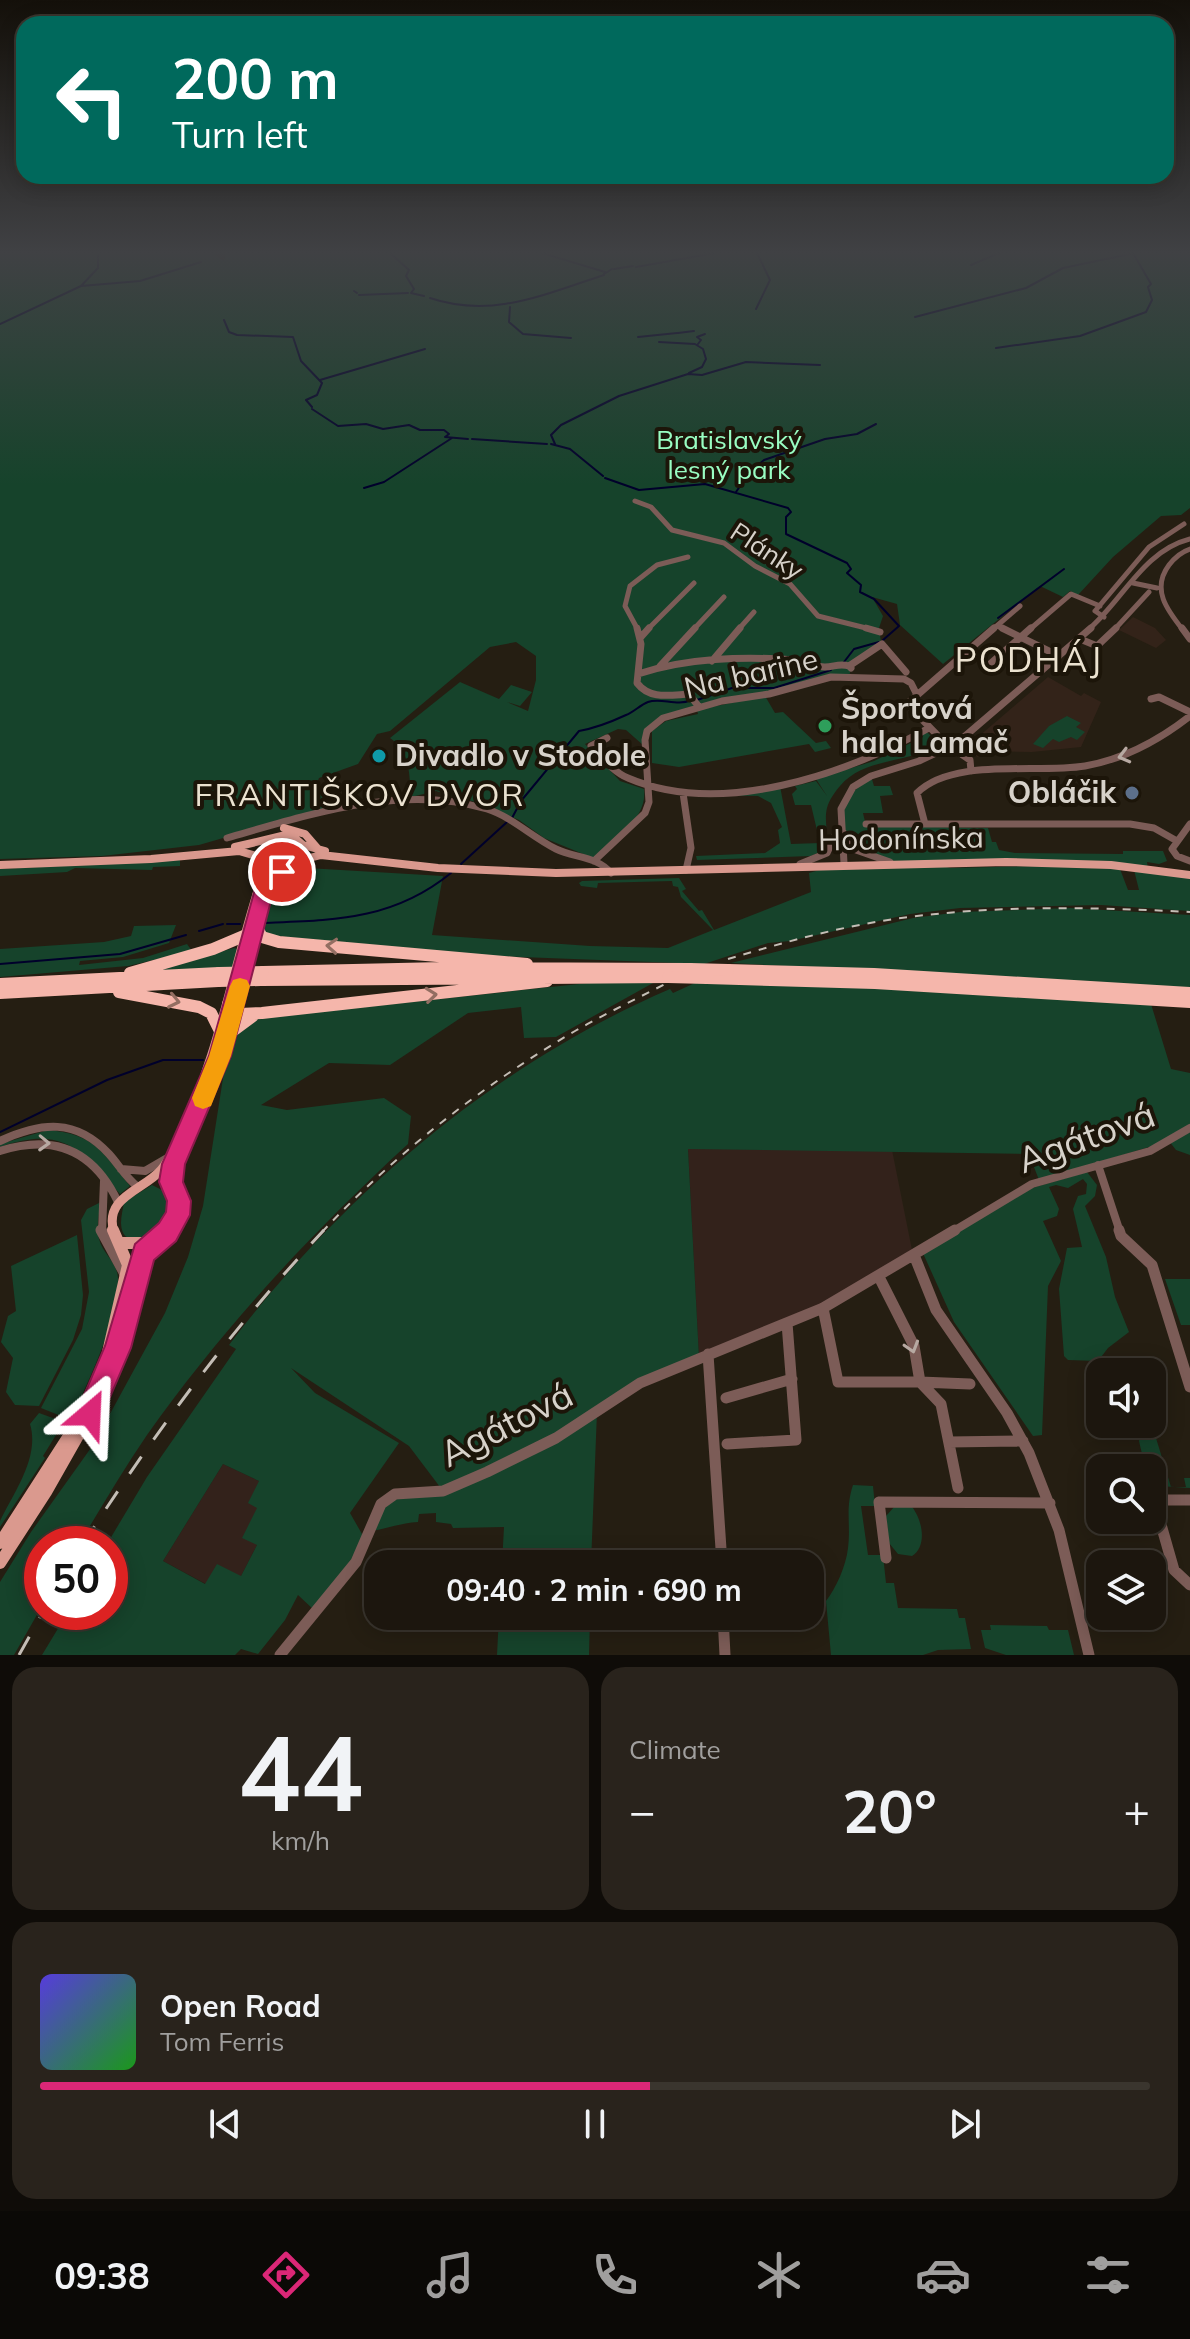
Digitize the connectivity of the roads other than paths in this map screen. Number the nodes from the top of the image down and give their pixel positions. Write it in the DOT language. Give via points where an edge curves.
graph roads {
  1 [pos="635,501"];
  2 [pos="1190,538"];
  3 [pos="1190,549"];
  4 [pos="688,557"];
  5 [pos="694,583"];
  6 [pos="1133,583"];
  7 [pos="1159,588"];
  8 [pos="1147,590"];
  9 [pos="724,597"];
  10 [pos="1020,606"];
  11 [pos="1100,606"];
  12 [pos="1164,607"];
  13 [pos="754,612"];
  14 [pos="1104,617"];
  15 [pos="997,626"];
  16 [pos="880,632"];
  17 [pos="641,637"];
  18 [pos="1022,638"];
  19 [pos="1080,639"];
  20 [pos="1190,639"];
  21 [pos="1059,656"];
  22 [pos="712,661"];
  23 [pos="845,664"];
  24 [pos="989,665"];
  25 [pos="659,667"];
  26 [pos="906,672"];
  27 [pos="638,674"];
  28 [pos="849,678"];
  29 [pos="916,693"];
  30 [pos="1151,699"];
  31 [pos="699,707"];
  32 [pos="1190,714"];
  33 [pos="929,728"];
  34 [pos="607,738"];
  35 [pos="950,747"];
  36 [pos="970,760"];
  37 [pos="997,769"];
  38 [pos="971,771"];
  39 [pos="648,784"];
  40 [pos="683,793"];
  41 [pos="839,823"];
  42 [pos="866,824"];
  43 [pos="925,824"];
  44 [pos="1190,824"];
  45 [pos="227,838"];
  46 [pos="1177,841"];
  47 [pos="262,842"];
  48 [pos="303,845"];
  49 [pos="238,847"];
  50 [pos="322,853"];
  51 [pos="688,856"];
  52 [pos="298,859"];
  53 [pos="124,860"];
  54 [pos="258,860"];
  55 [pos="594,861"];
  56 [pos="1190,861"];
  57 [pos="844,863"];
  58 [pos="892,863"];
  59 [pos="800,864"];
  60 [pos="0,865"];
  61 [pos="275,869"];
  62 [pos="686,870"];
  63 [pos="663,871"];
  64 [pos="611,873"];
  65 [pos="1190,875"];
  66 [pos="267,883"];
  67 [pos="251,925"];
  68 [pos="541,967"];
  69 [pos="262,976"];
  70 [pos="576,976"];
  71 [pos="219,977"];
  72 [pos="108,978"];
  73 [pos="852,978"];
  74 [pos="875,979"];
  75 [pos="0,984"];
  76 [pos="94,988"];
  77 [pos="0,993"];
  78 [pos="1190,993"];
  79 [pos="1190,1002"];
  80 [pos="231,1008"];
  81 [pos="262,1013"];
  82 [pos="223,1034"];
  83 [pos="1190,1128"];
  84 [pos="0,1141"];
  85 [pos="0,1151"];
  86 [pos="169,1157"];
  87 [pos="1098,1165"];
  88 [pos="121,1169"];
  89 [pos="104,1181"];
  90 [pos="144,1185"];
  91 [pos="172,1188"];
  92 [pos="118,1202"];
  93 [pos="122,1243"];
  94 [pos="152,1243"];
  95 [pos="914,1255"];
  96 [pos="127,1277"];
  97 [pos="879,1277"];
  98 [pos="823,1308"];
  99 [pos="787,1323"];
  100 [pos="708,1354"];
  101 [pos="792,1379"];
  102 [pos="920,1382"];
  103 [pos="970,1384"];
  104 [pos="1190,1387"];
  105 [pos="726,1398"];
  106 [pos="1023,1441"];
  107 [pos="949,1442"];
  108 [pos="727,1444"];
  109 [pos="958,1488"];
  110 [pos="1166,1500"];
  111 [pos="1190,1500"];
  112 [pos="1050,1503"];
  113 [pos="4,1531"];
  114 [pos="1164,1534"];
  115 [pos="0,1543"];
  116 [pos="721,1550"];
  117 [pos="886,1558"];
  118 [pos="0,1563"];
  119 [pos="1190,1585"];
  120 [pos="724,1630"];
  121 [pos="280,1655"];
  122 [pos="725,1655"];
  123 [pos="1089,1655"];
  1 -- 16 [label="street, Plánky" via="651,507 672,530 724,543 790,584 818,616"];
  2 -- 6 [label="street" via="1163,548"];
  2 -- 11 [label="street" via="1182,527 1149,547"];
  3 -- 7 [label="street" via="1173,559"];
  4 -- 17 [label="street, Plánky" via="664,560 629,587 624,602"];
  5 -- 17 [label="street"];
  6 -- 8 [label="street"];
  6 -- 14 [label="street"];
  7 -- 8 [label="street"];
  7 -- 12 [label="street"];
  8 -- 12 [label="street"];
  8 -- 19 [label="street" via="1131,615 1097,646"];
  9 -- 25 [label="street"];
  10 -- 15 [label="street"];
  11 -- 14 [label="street" via="1096,613"];
  11 -- 18 [label="street" via="1071,594"];
  12 -- 20 [label="street"];
  13 -- 22 [label="street, Plánky"];
  14 -- 19 [label="street"];
  15 -- 18 [label="street"];
  15 -- 29 [label="street"];
  17 -- 27 [label="street"];
  18 -- 21 [label="street"];
  18 -- 24 [label="street"];
  19 -- 21 [label="street"];
  21 -- 35 [label="street"];
  22 -- 23 [label="street"];
  22 -- 25 [label="street"];
  23 -- 26 [label="street" via="882,644"];
  23 -- 28 [label="street"];
  25 -- 27 [label="street"];
  27 -- 31 [label="street" via="644,692 689,694"];
  28 -- 29 [label="street, Na barine" via="904,679"];
  28 -- 31 [label="street, Na barine" via="831,677"];
  29 -- 33 [label="street" via="907,704"];
  30 -- 32 [label="street" via="1156,696"];
  31 -- 39 [label="street, Na barine" via="663,718 647,731"];
  32 -- 37 [label="street, one-way" via="1138,753 1045,770"];
  33 -- 35 [label="street"];
  33 -- 40 [label="street" via="894,749 833,772 742,789"];
  34 -- 39 [label="street" via="591,746 626,778"];
  35 -- 36 [label="street"];
  35 -- 41 [label="street" via="858,783 844,800"];
  36 -- 37 [label="street"];
  36 -- 38 [label="street"];
  37 -- 38 [label="street"];
  38 -- 43 [label="street" via="917,793"];
  39 -- 40 [label="street"];
  39 -- 55 [label="street" via="645,813"];
  40 -- 51 [label="street"];
  41 -- 57 [label="street"];
  41 -- 58 [label="street" via="855,850"];
  41 -- 59 [label="street" via="827,853"];
  42 -- 43 [label="street"];
  43 -- 46 [label="street" via="1130,824 1154,828"];
  44 -- 46 [label="street"];
  45 -- 55 [label="street" via="329,810 422,799 461,801 491,810 558,850"];
  46 -- 56 [label="street" via="1174,852"];
  47 -- 48 [label="main road, Hodonínska" via="287,833"];
  47 -- 49 [label="main road, Hodonínska"];
  47 -- 54 [label="main road"];
  48 -- 50 [label="main road, Hodonínska"];
  48 -- 52 [label="main road"];
  49 -- 50 [label="main road" via="288,828 305,834"];
  49 -- 53 [label="main road, Hodonínska"];
  50 -- 52 [label="main road, Hodonínska"];
  50 -- 64 [label="main road, Hodonínska" via="392,864"];
  50 -- 66 [label="main road"];
  51 -- 62 [label="street"];
  51 -- 63 [label="street"];
  52 -- 61 [label="main road, Hodonínska"];
  53 -- 54 [label="main road, Hodonínska" via="239,851"];
  53 -- 60 [label="main road, Hodonínska"];
  54 -- 61 [label="main road, Hodonínska"];
  54 -- 67 [label="main road" via="262,876"];
  55 -- 64 [label="street"];
  57 -- 58 [label="main road, Hodonínska"];
  57 -- 59 [label="main road, Hodonínska"];
  58 -- 65 [label="main road, Hodonínska" via="1096,863"];
  59 -- 62 [label="main road, Hodonínska"];
  61 -- 66 [label="main road"];
  62 -- 63 [label="main road, Hodonínska"];
  63 -- 64 [label="main road, Hodonínska"];
  66 -- 67 [label="main road"];
  68 -- 67 [label="highway, one-way" via="279,942 262,937"];
  67 -- 72 [label="highway" via="213,949"];
  67 -- 80 [label="main road"];
  68 -- 69 [label="highway"];
  68 -- 73 [label="highway, bridge"];
  69 -- 70 [label="highway"];
  69 -- 71 [label="highway, bridge"];
  70 -- 73 [label="highway, bridge"];
  81 -- 70 [label="highway, one-way"];
  71 -- 72 [label="highway"];
  71 -- 76 [label="highway"];
  72 -- 75 [label="highway"];
  73 -- 74 [label="highway"];
  74 -- 78 [label="highway"];
  74 -- 79 [label="highway"];
  76 -- 77 [label="highway"];
  76 -- 82 [label="highway, one-way" via="199,1007 211,1013"];
  80 -- 81 [label="highway"];
  80 -- 82 [label="main road"];
  81 -- 82 [label="highway"];
  82 -- 86 [label="main road"];
  82 -- 91 [label="main road" via="174,1164"];
  83 -- 87 [label="street, Agátová" via="1150,1151"];
  84 -- 88 [label="street" via="24,1130 65,1124 93,1137"];
  85 -- 89 [label="street, one-way" via="25,1143 59,1143"];
  86 -- 88 [label="street" via="145,1171"];
  86 -- 90 [label="main road"];
  87 -- 95 [label="street, Agátová" via="1032,1184"];
  87 -- 104 [label="street" via="1121,1236 1152,1265"];
  88 -- 90 [label="street"];
  89 -- 92 [label="street"];
  89 -- 96 [label="street" via="101,1229"];
  90 -- 91 [label="main road" via="165,1183"];
  90 -- 92 [label="main road"];
  91 -- 94 [label="main road" via="179,1201 177,1219"];
  92 -- 93 [label="main road" via="111,1226"];
  93 -- 94 [label="main road"];
  93 -- 96 [label="main road" via="129,1256"];
  94 -- 118 [label="main road" via="140,1262 101,1391"];
  95 -- 97 [label="street, Agátová"];
  95 -- 106 [label="street" via="936,1310"];
  96 -- 113 [label="main road" via="96,1386"];
  97 -- 98 [label="street, Agátová"];
  97 -- 102 [label="street, one-way" via="914,1346"];
  98 -- 99 [label="street, Agátová"];
  98 -- 102 [label="street" via="838,1382"];
  99 -- 100 [label="street, Agátová"];
  99 -- 101 [label="street"];
  100 -- 116 [label="street"];
  100 -- 121 [label="street, Agátová" via="640,1383 556,1438 443,1491 395,1494 381,1504 356,1562"];
  101 -- 105 [label="street"];
  101 -- 108 [label="street" via="796,1440"];
  102 -- 103 [label="street"];
  102 -- 107 [label="street" via="941,1404"];
  106 -- 107 [label="street"];
  106 -- 112 [label="street"];
  107 -- 109 [label="street"];
  110 -- 111 [label="street"];
  112 -- 117 [label="street" via="879,1502"];
  112 -- 123 [label="street"];
  113 -- 115 [label="main road"];
  114 -- 119 [label="street" via="1174,1570"];
  120 -- 122 [label="street"];
}
